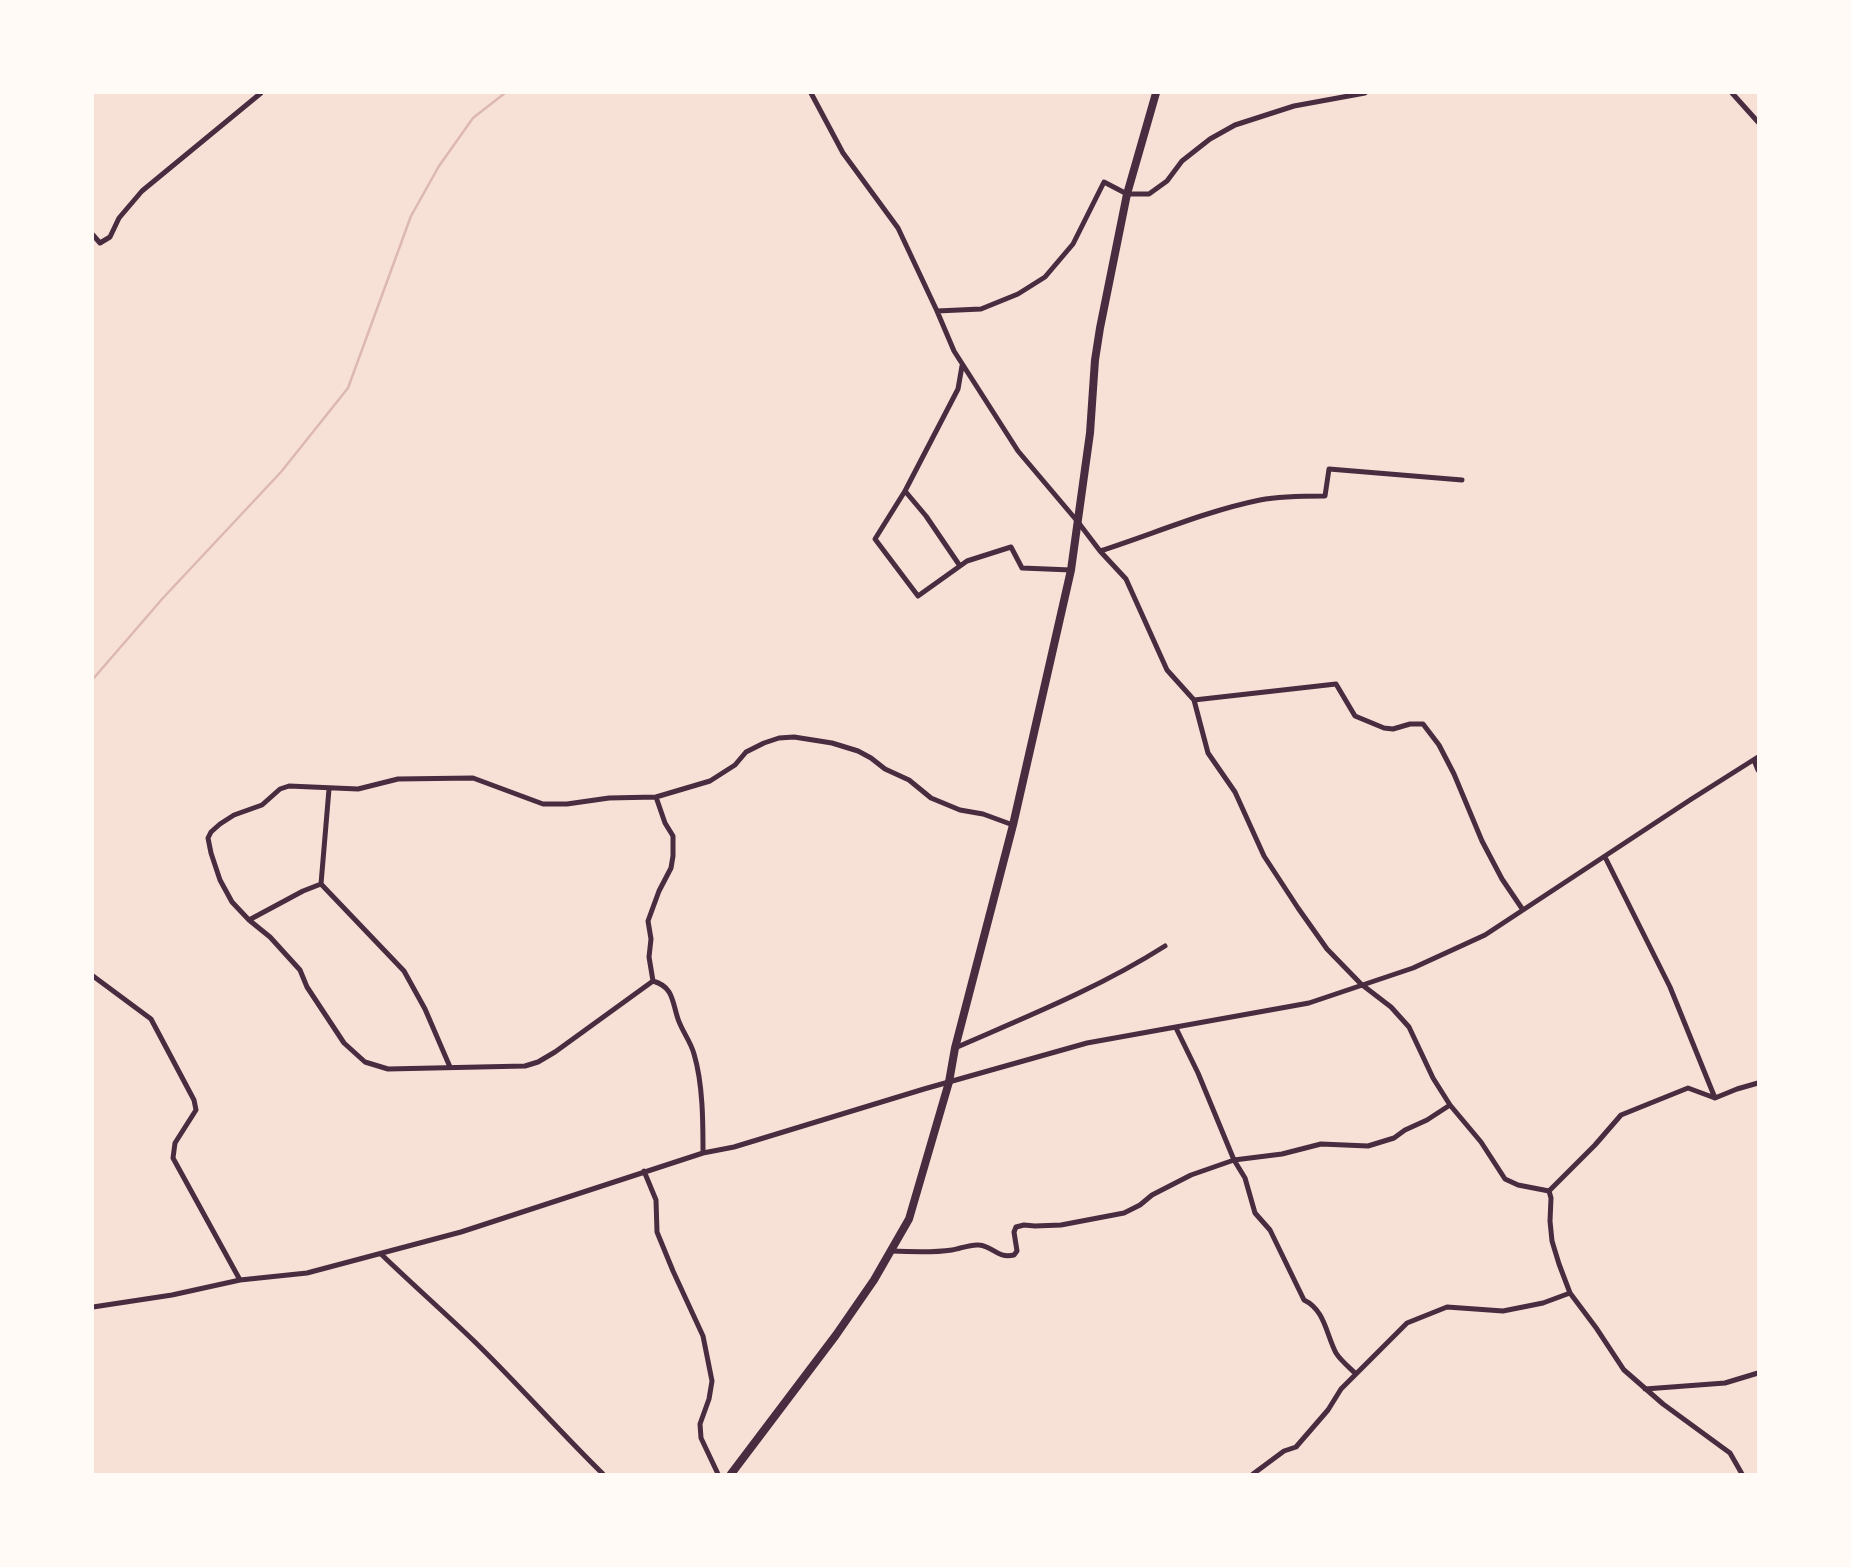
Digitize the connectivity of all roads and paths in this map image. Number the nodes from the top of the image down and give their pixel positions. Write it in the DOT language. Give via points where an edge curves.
graph roads {
  1 [pos="261,93"];
  2 [pos="811,93"];
  3 [pos="1156,93"];
  4 [pos="1366,93"];
  5 [pos="1732,93"];
  6 [pos="1758,122"];
  7 [pos="1128,194"];
  8 [pos="93,235"];
  9 [pos="937,310"];
  10 [pos="962,366"];
  11 [pos="1462,480"];
  12 [pos="905,491"];
  13 [pos="1078,522"];
  14 [pos="1100,551"];
  15 [pos="960,566"];
  16 [pos="1072,570"];
  17 [pos="1194,700"];
  18 [pos="1756,759"];
  19 [pos="1758,770"];
  20 [pos="329,789"];
  21 [pos="656,797"];
  22 [pos="1013,825"];
  23 [pos="1605,857"];
  24 [pos="321,884"];
  25 [pos="1523,910"];
  26 [pos="249,919"];
  27 [pos="1165,946"];
  28 [pos="93,976"];
  29 [pos="653,981"];
  30 [pos="1361,984"];
  31 [pos="1176,1028"];
  32 [pos="955,1048"];
  33 [pos="450,1067"];
  34 [pos="948,1082"];
  35 [pos="1758,1083"];
  36 [pos="1715,1098"];
  37 [pos="1450,1105"];
  38 [pos="703,1153"];
  39 [pos="1234,1160"];
  40 [pos="644,1171"];
  41 [pos="1549,1191"];
  42 [pos="891,1251"];
  43 [pos="381,1254"];
  44 [pos="240,1280"];
  45 [pos="1570,1293"];
  46 [pos="93,1307"];
  47 [pos="1758,1373"];
  48 [pos="1356,1374"];
  49 [pos="1646,1389"];
  50 [pos="733,1471"];
  51 [pos="603,1474"];
  52 [pos="718,1474"];
  53 [pos="744,1474"];
  54 [pos="1253,1474"];
  55 [pos="1742,1474"];
  1 -- 8 [label="street" via="142,191 110,237 100,243"];
  2 -- 9 [label="street" via="843,153 898,228"];
  3 -- 7 [label="main road"];
  4 -- 7 [label="street" via="1294,106 1236,125 1182,161 1167,181 1149,194"];
  5 -- 6 [label="street"];
  7 -- 9 [label="street" via="1104,182 1073,244 1045,276 1018,293 981,309"];
  7 -- 13 [label="main road" via="1095,360"];
  9 -- 10 [label="street"];
  10 -- 12 [label="street" via="958,390"];
  10 -- 13 [label="street" via="1018,451"];
  11 -- 14 [label="street" via="1329,469 1325,496 1261,500"];
  12 -- 15 [label="street"];
  12 -- 15 [label="street" via="875,538 918,596"];
  13 -- 14 [label="street"];
  13 -- 16 [label="main road"];
  14 -- 17 [label="street" via="1126,579 1167,670"];
  15 -- 16 [label="street" via="1012,547 1022,568"];
  16 -- 22 [label="main road"];
  17 -- 25 [label="street" via="1336,684 1355,716 1384,728 1423,724 1439,745 1482,841"];
  17 -- 30 [label="street" via="1208,753 1235,792 1264,856 1327,949"];
  18 -- 19 [label="street"];
  18 -- 23 [label="street"];
  20 -- 21 [label="street" via="358,789 398,779 473,778 543,804"];
  20 -- 24 [label="street"];
  20 -- 26 [label="street" via="280,789 262,805 234,815 211,832 208,838 220,880"];
  21 -- 22 [label="street" via="710,781 746,752 779,738 794,737 858,751 931,798"];
  21 -- 29 [label="street" via="673,836 673,856 648,921"];
  22 -- 32 [label="main road"];
  23 -- 25 [label="street"];
  23 -- 36 [label="street" via="1670,987"];
  24 -- 26 [label="street"];
  24 -- 33 [label="street" via="404,971"];
  25 -- 30 [label="street" via="1485,935 1413,968"];
  26 -- 33 [label="street" via="300,970 336,1032 365,1062 388,1069"];
  27 -- 32 [label="street" via="1134,966"];
  28 -- 44 [label="street" via="151,1019 194,1100 196,1110 175,1143 173,1158"];
  29 -- 33 [label="street" via="538,1062"];
  29 -- 38 [label="street" via="670,992 694,1054"];
  30 -- 31 [label="street" via="1309,1003"];
  30 -- 37 [label="street" via="1409,1027"];
  31 -- 34 [label="street" via="1087,1043"];
  31 -- 39 [label="street"];
  32 -- 34 [label="main road"];
  34 -- 38 [label="street"];
  34 -- 42 [label="main road" via="909,1219"];
  35 -- 36 [label="street"];
  36 -- 41 [label="street" via="1688,1088 1621,1115"];
  37 -- 39 [label="street" via="1394,1138 1368,1146 1321,1144"];
  37 -- 41 [label="street" via="1505,1179"];
  38 -- 40 [label="street"];
  39 -- 42 [label="street" via="1191,1175 1124,1213 1060,1225 1016,1227 1014,1255 1006,1257 983,1245 932,1252"];
  39 -- 48 [label="street" via="1245,1178 1255,1213 1270,1230 1304,1300 1313,1304 1338,1356"];
  40 -- 43 [label="street"];
  40 -- 52 [label="street" via="656,1200 657,1232 704,1336 712,1381 700,1424 701,1438"];
  41 -- 45 [label="street" via="1552,1241"];
  42 -- 50 [label="main road" via="836,1335"];
  43 -- 44 [label="street" via="307,1273"];
  43 -- 51 [label="street" via="473,1340"];
  44 -- 46 [label="street"];
  45 -- 48 [label="street" via="1503,1311 1447,1307 1407,1323"];
  45 -- 49 [label="street" via="1624,1370"];
  47 -- 49 [label="street" via="1725,1383"];
  48 -- 54 [label="street" via="1296,1447"];
  49 -- 55 [label="street" via="1730,1453"];
  50 -- 53 [label="street"];
}
